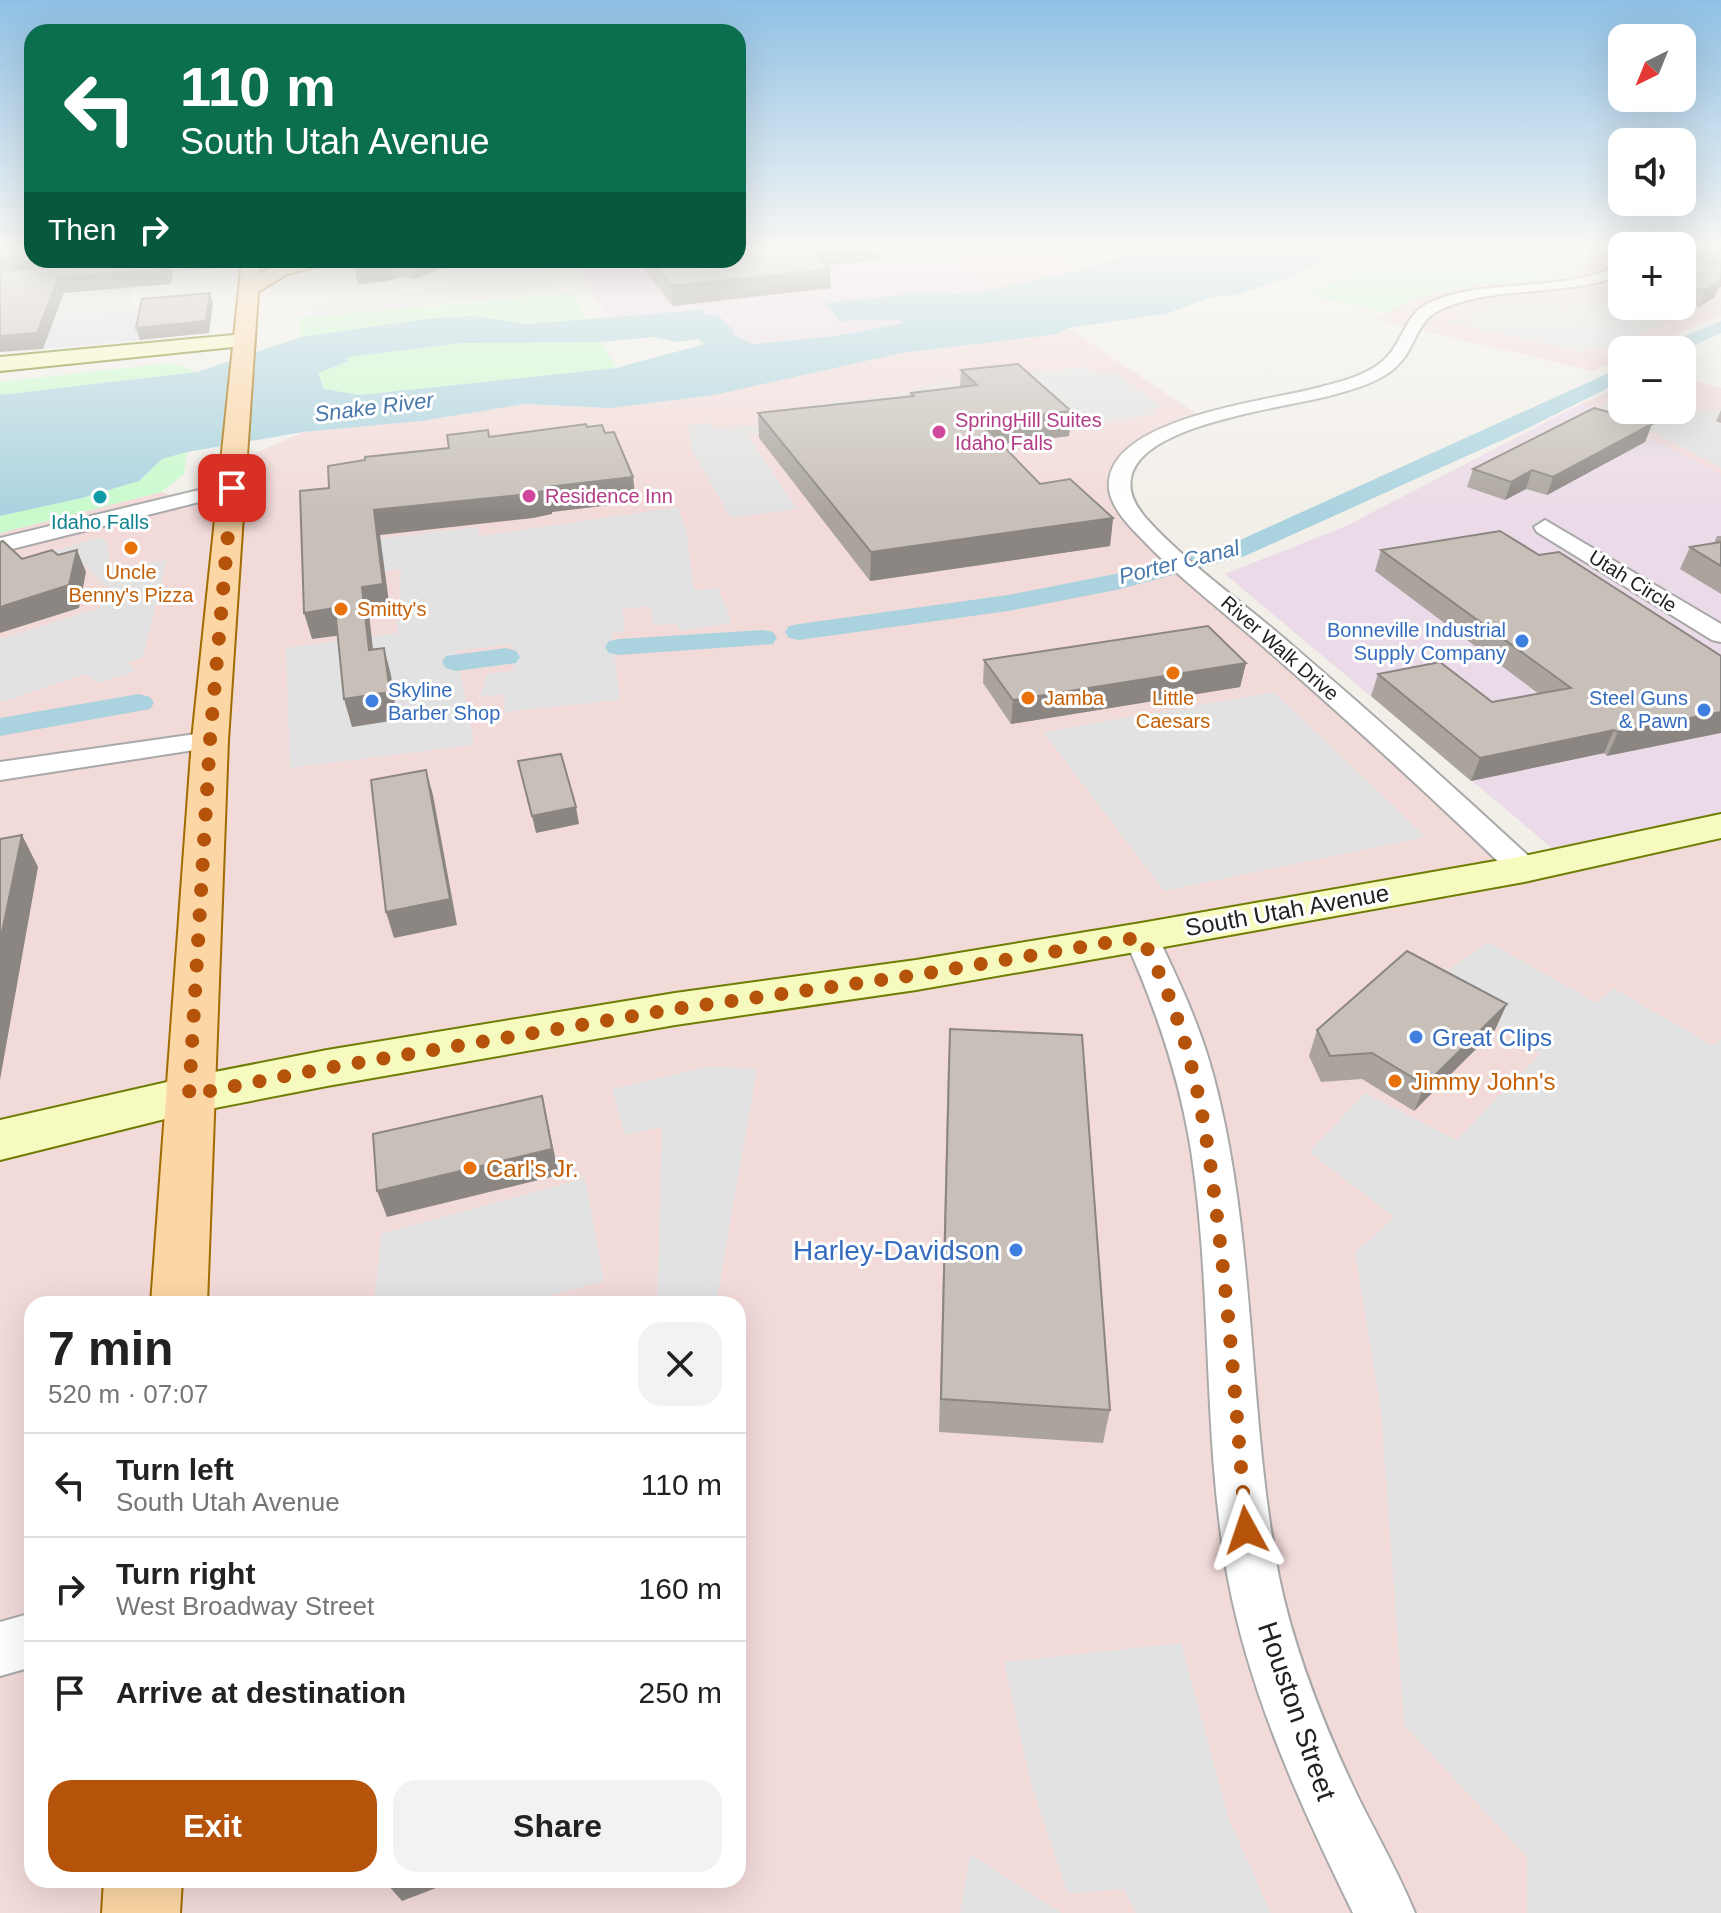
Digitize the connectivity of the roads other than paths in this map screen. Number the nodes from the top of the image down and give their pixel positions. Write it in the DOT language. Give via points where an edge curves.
graph roads {
  1 [pos="244,336"];
  2 [pos="1408,336"];
  3 [pos="242,350"];
  4 [pos="0,364"];
  5 [pos="0,374"];
  6 [pos="234,475"];
  7 [pos="1545,527"];
  8 [pos="0,545"];
  9 [pos="1721,635"];
  10 [pos="210,740"];
  11 [pos="0,771"];
  12 [pos="1721,826"];
  13 [pos="1524,869"];
  14 [pos="1141,937"];
  15 [pos="189,1095"];
  16 [pos="0,1140"];
  17 [pos="179,1296"];
  18 [pos="24,1642"];
  19 [pos="0,1649"];
  20 [pos="143,1888"];
  21 [pos="141,1913"];
  22 [pos="1385,1913"];
  1 -- 3 [label="main road"];
  2 -- 13 [label="street, River Walk Drive" via="1390,364 1353,383 1228,413 1148,443 1129,459 1120,478 1121,496 1169,552"];
  3 -- 4 [label="main road"];
  3 -- 5 [label="main road"];
  3 -- 6 [label="main road"];
  6 -- 8 [label="street"];
  6 -- 10 [label="main road"];
  7 -- 9 [label="street, Utah Circle"];
  10 -- 11 [label="street"];
  10 -- 15 [label="main road"];
  12 -- 13 [label="main road, South Utah Avenue"];
  13 -- 14 [label="main road, South Utah Avenue"];
  14 -- 15 [label="main road, South Utah Avenue" via="675,1009"];
  14 -- 22 [label="street, Houston Street" via="1165,981 1189,1051 1208,1136 1246,1530 1267,1639 1330,1806"];
  15 -- 16 [label="main road, South Utah Avenue"];
  15 -- 17 [label="main road"];
  18 -- 19 [label="street"];
  20 -- 21 [label="main road"];
}
